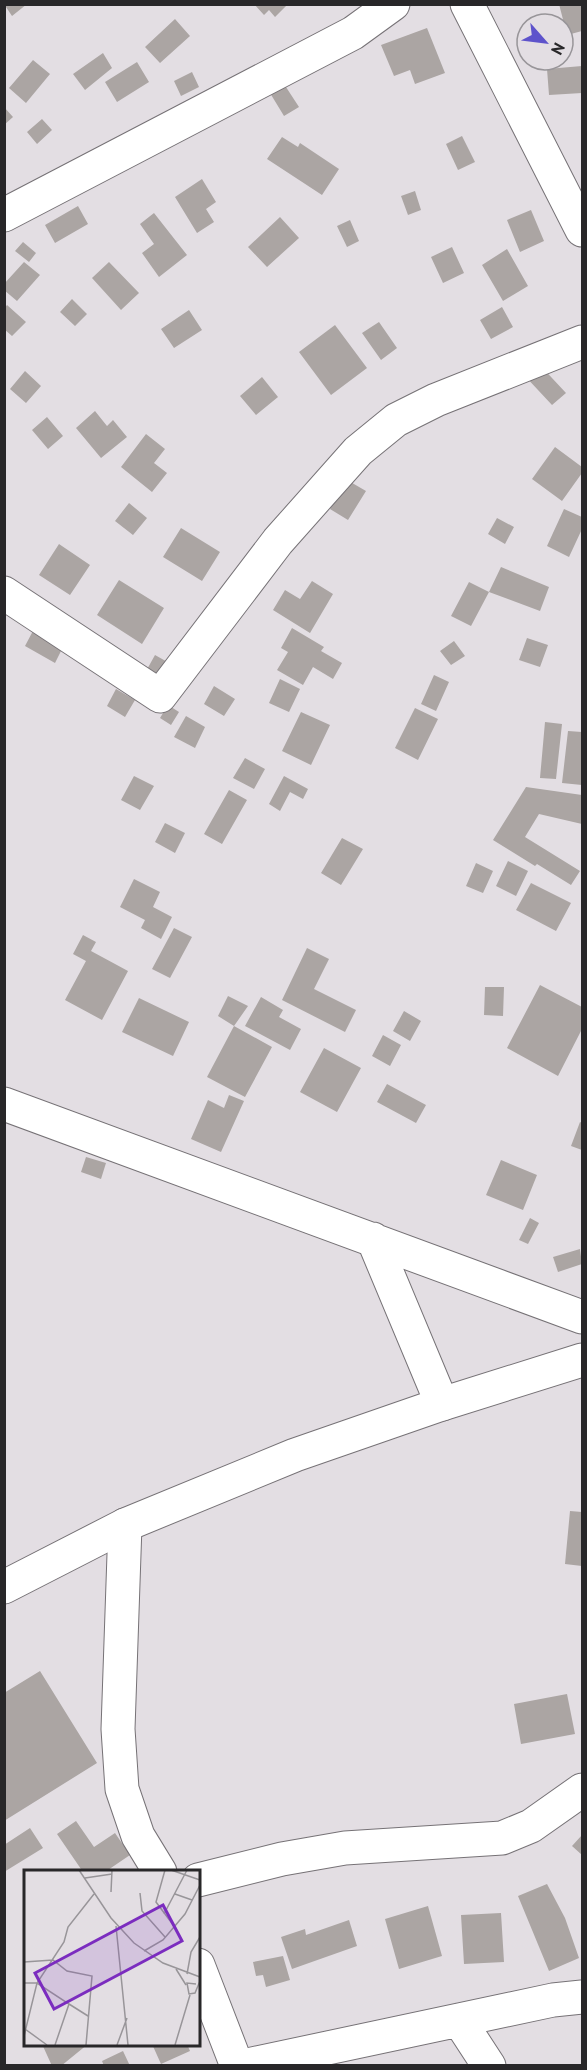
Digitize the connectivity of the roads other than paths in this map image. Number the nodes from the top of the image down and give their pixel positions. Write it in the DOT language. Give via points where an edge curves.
graph roads {
  1 [pos="393,4"];
  2 [pos="467,4"];
  3 [pos="4,215"];
  4 [pos="582,230"];
  5 [pos="582,342"];
  6 [pos="4,592"];
  7 [pos="4,1104"];
  8 [pos="373,1239"];
  9 [pos="582,1317"];
  10 [pos="582,1360"];
  11 [pos="442,1404"];
  12 [pos="125,1525"];
  13 [pos="4,1587"];
  14 [pos="582,1790"];
  15 [pos="159,1870"];
  16 [pos="200,1880"];
  17 [pos="200,1970"];
  18 [pos="582,1997"];
  19 [pos="459,2020"];
  20 [pos="237,2066"];
  21 [pos="243,2066"];
  22 [pos="489,2066"];
  1 -- 3 [label="main road" via="353,33"];
  2 -- 4 [label="main road"];
  5 -- 6 [label="main road" via="426,405 396,420 358,451 278,541 160,696"];
  7 -- 8 [label="main road"];
  8 -- 9 [label="main road"];
  8 -- 11 [label="main road"];
  10 -- 11 [label="main road"];
  11 -- 12 [label="main road" via="295,1455"];
  12 -- 13 [label="main road"];
  12 -- 15 [label="main road" via="118,1729 122,1789 138,1836"];
  14 -- 16 [label="main road" via="531,1826 502,1838 345,1848"];
  17 -- 20 [label="main road"];
  18 -- 19 [label="main road"];
  19 -- 21 [label="main road"];
  19 -- 22 [label="main road"];
}
